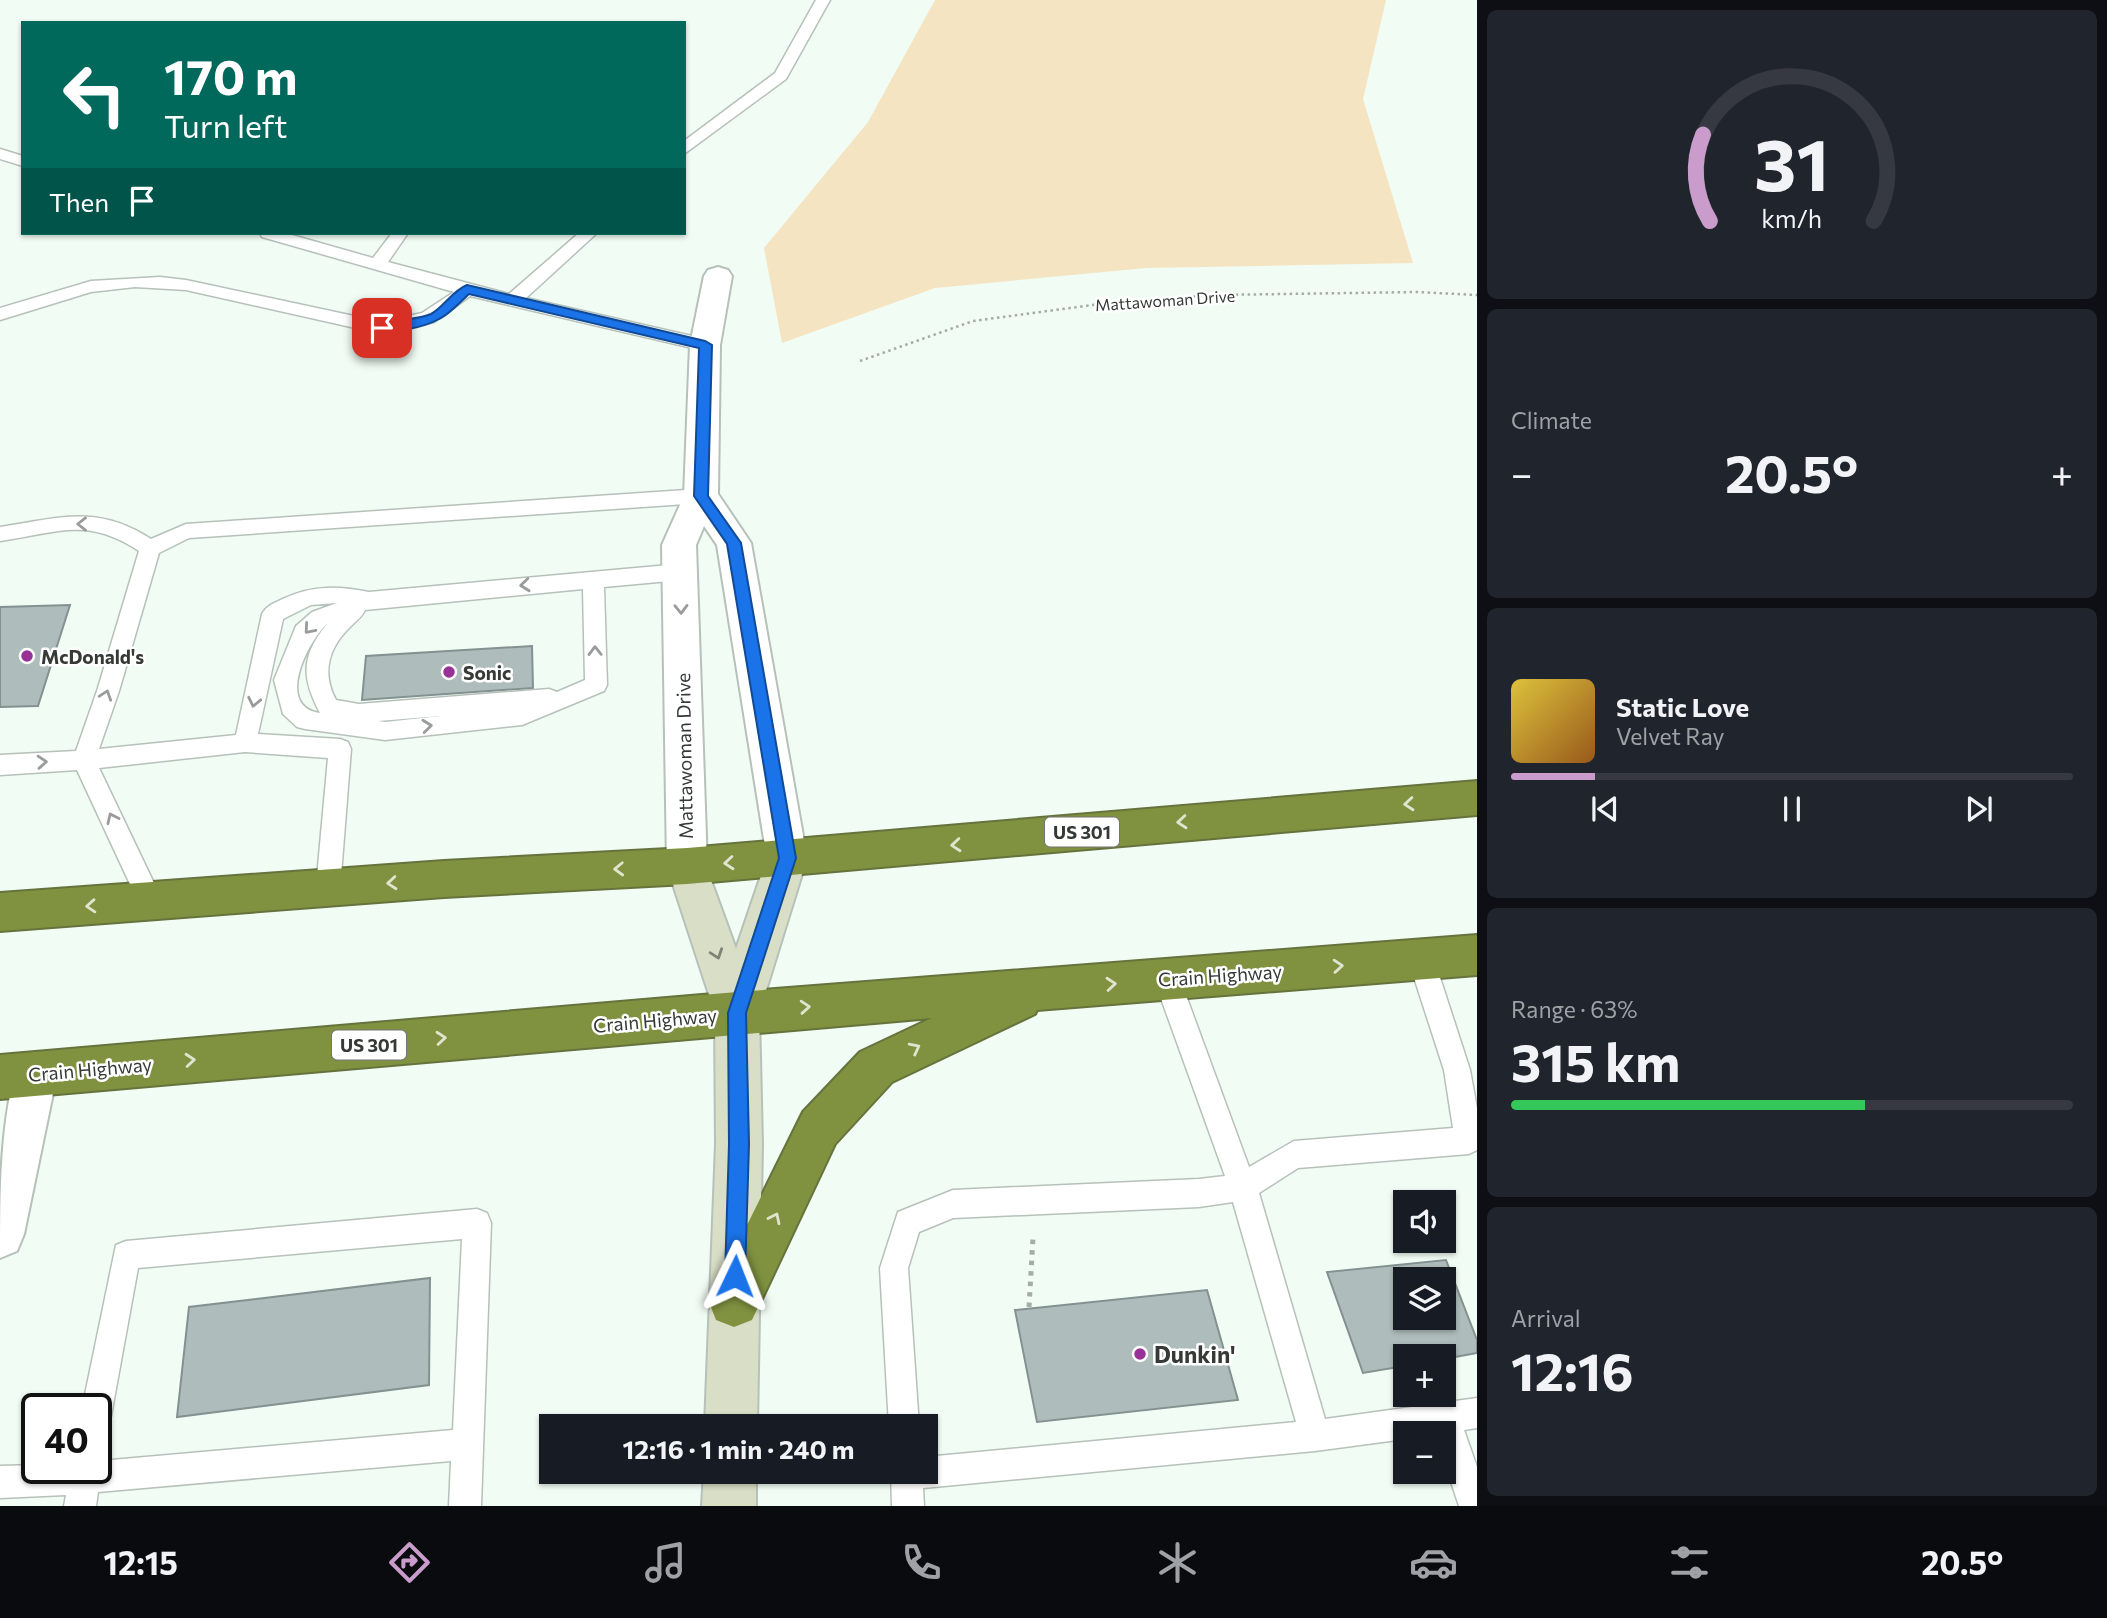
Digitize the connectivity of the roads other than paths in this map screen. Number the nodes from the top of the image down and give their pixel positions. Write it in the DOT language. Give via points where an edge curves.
graph roads {
  1 [pos="823,0"];
  2 [pos="686,130"];
  3 [pos="702,134"];
  4 [pos="686,147"];
  5 [pos="0,155"];
  6 [pos="21,160"];
  7 [pos="275,235"];
  8 [pos="399,235"];
  9 [pos="587,235"];
  10 [pos="377,265"];
  11 [pos="718,276"];
  12 [pos="467,289"];
  13 [pos="514,299"];
  14 [pos="0,314"];
  15 [pos="705,345"];
  16 [pos="701,496"];
  17 [pos="0,534"];
  18 [pos="150,548"];
  19 [pos="680,572"];
  20 [pos="593,578"];
  21 [pos="369,600"];
  22 [pos="564,697"];
  23 [pos="245,743"];
  24 [pos="84,760"];
  25 [pos="0,765"];
  26 [pos="1477,798"];
  27 [pos="787,858"];
  28 [pos="687,866"];
  29 [pos="328,888"];
  30 [pos="151,902"];
  31 [pos="0,912"];
  32 [pos="1477,955"];
  33 [pos="1421,959"];
  34 [pos="1167,979"];
  35 [pos="1043,989"];
  36 [pos="737,1013"];
  37 [pos="18,1075"];
  38 [pos="1473,1150"];
  39 [pos="1243,1187"];
  40 [pos="0,1234"];
  41 [pos="734,1302"];
  42 [pos="100,1393"];
  43 [pos="1477,1413"];
  44 [pos="731,1414"];
  45 [pos="903,1414"];
  46 [pos="1444,1417"];
  47 [pos="1315,1436"];
  48 [pos="467,1444"];
  49 [pos="938,1470"];
  50 [pos="112,1481"];
  51 [pos="0,1482"];
  52 [pos="21,1482"];
  53 [pos="730,1484"];
  54 [pos="907,1484"];
  55 [pos="464,1506"];
  56 [pos="729,1506"];
  57 [pos="908,1506"];
  58 [pos="1475,1506"];
  1 -- 3 [label="lane" via="781,76"];
  2 -- 3 [label="lane"];
  3 -- 4 [label="lane"];
  5 -- 6 [label="lane"];
  7 -- 10 [label="lane"];
  8 -- 10 [label="lane"];
  9 -- 13 [label="lane"];
  10 -- 12 [label="lane"];
  11 -- 15 [label="street, Mattawoman Drive"];
  12 -- 13 [label="lane"];
  12 -- 14 [label="lane" via="436,316 382,328 158,281 102,283"];
  13 -- 15 [label="lane"];
  15 -- 16 [label="street, Mattawoman Drive"];
  16 -- 18 [label="lane" via="186,531"];
  16 -- 19 [label="street, Mattawoman Drive" via="679,545"];
  16 -- 27 [label="street, Mattawoman Drive" via="734,543"];
  18 -- 17 [label="lane, one-way" via="104,524 75,523"];
  24 -- 18 [label="lane, one-way"];
  19 -- 20 [label="lane"];
  19 -- 28 [label="street, Mattawoman Drive, one-way"];
  20 -- 21 [label="lane, one-way"];
  22 -- 20 [label="lane, one-way" via="596,685"];
  21 -- 22 [label="lane" via="327,636 316,664 319,694 328,708 359,713"];
  21 -- 22 [label="lane, one-way" via="319,618 304,632 285,680 291,708 305,720 385,731 522,716"];
  21 -- 23 [label="lane, one-way" via="332,593 302,598 273,614"];
  23 -- 24 [label="lane"];
  23 -- 29 [label="lane" via="340,748"];
  25 -- 24 [label="lane, one-way"];
  30 -- 24 [label="lane, one-way"];
  26 -- 27 [label="highway, US 301, one-way"];
  27 -- 28 [label="highway, US 301, one-way"];
  27 -- 36 [label="street, Mattawoman Drive"];
  28 -- 29 [label="highway, US 301, one-way"];
  28 -- 36 [label="street, Mattawoman Drive, one-way"];
  29 -- 30 [label="highway, US 301"];
  30 -- 31 [label="highway, US 301, one-way"];
  32 -- 33 [label="highway, Crain Highway / US 301"];
  34 -- 33 [label="highway, Crain Highway / US 301, one-way"];
  33 -- 38 [label="lane" via="1457,1070"];
  35 -- 34 [label="highway, Crain Highway / US 301, one-way"];
  34 -- 39 [label="lane"];
  36 -- 35 [label="highway, Crain Highway / US 301, one-way"];
  41 -- 35 [label="highway, one-way" via="819,1128 876,1068"];
  37 -- 36 [label="highway, Crain Highway / US 301, one-way"];
  36 -- 41 [label="street, Mattawoman Drive"];
  37 -- 40 [label="street"];
  38 -- 39 [label="lane" via="1294,1155"];
  39 -- 45 [label="lane" via="953,1204 908,1222 894,1268"];
  39 -- 47 [label="lane"];
  41 -- 44 [label="street, Mattawoman Drive"];
  42 -- 48 [label="lane" via="126,1255 477,1223"];
  43 -- 46 [label="lane"];
  46 -- 47 [label="lane"];
  46 -- 58 [label="lane"];
  47 -- 49 [label="lane"];
  48 -- 50 [label="lane"];
  48 -- 55 [label="lane"];
  51 -- 52 [label="lane"];
  53 -- 56 [label="street"];
  54 -- 57 [label="lane"];
}
